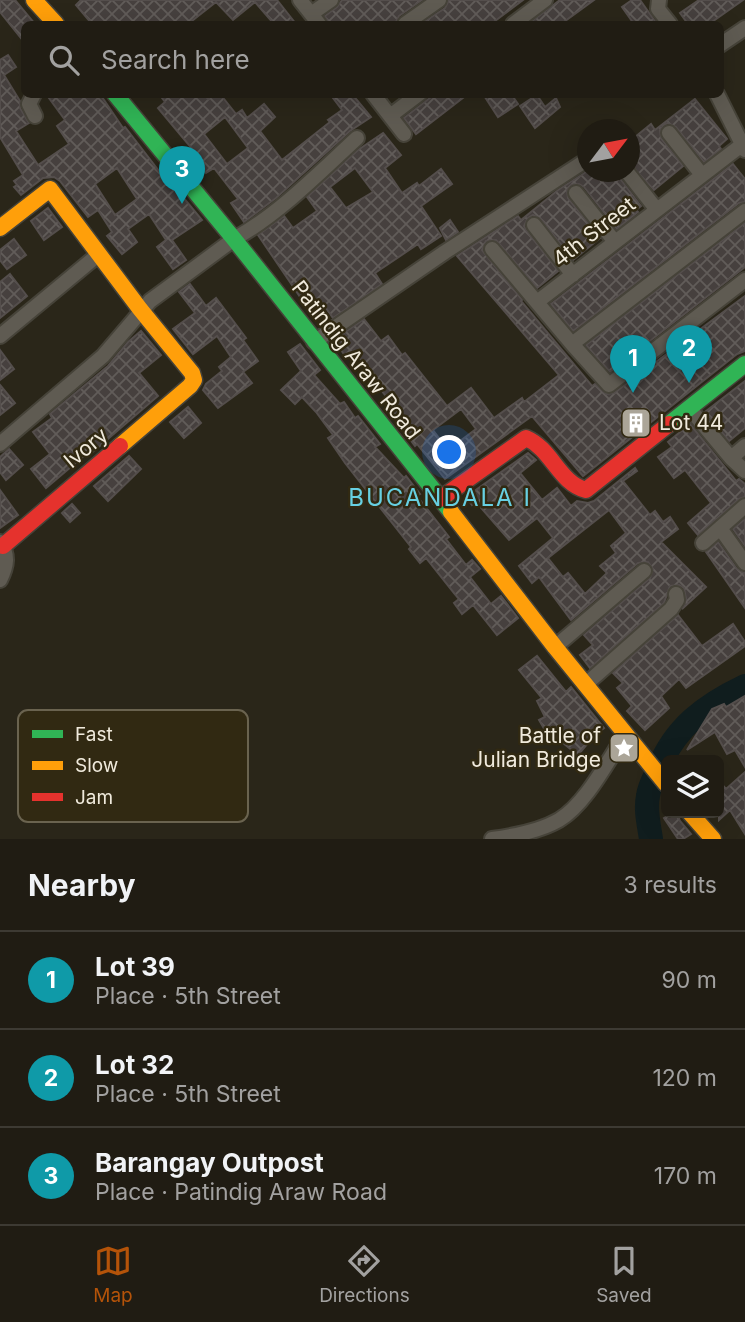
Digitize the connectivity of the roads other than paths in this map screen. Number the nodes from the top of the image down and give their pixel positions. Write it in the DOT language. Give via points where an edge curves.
graph roads {
  1 [pos="34,0"];
  2 [pos="300,0"];
  3 [pos="331,0"];
  4 [pos="439,0"];
  5 [pos="545,0"];
  6 [pos="659,0"];
  7 [pos="315,19"];
  8 [pos="53,21"];
  9 [pos="409,21"];
  10 [pos="517,21"];
  11 [pos="668,21"];
  12 [pos="745,28"];
  13 [pos="724,43"];
  14 [pos="32,98"];
  15 [pos="118,98"];
  16 [pos="376,98"];
  17 [pos="414,98"];
  18 [pos="719,98"];
  19 [pos="35,116"];
  20 [pos="390,116"];
  21 [pos="669,133"];
  22 [pos="404,134"];
  23 [pos="357,138"];
  24 [pos="743,141"];
  25 [pos="577,166"];
  26 [pos="702,175"];
  27 [pos="635,182"];
  28 [pos="576,193"];
  29 [pos="657,210"];
  30 [pos="745,211"];
  31 [pos="534,225"];
  32 [pos="0,228"];
  33 [pos="234,239"];
  34 [pos="615,243"];
  35 [pos="492,249"];
  36 [pos="99,254"];
  37 [pos="573,275"];
  38 [pos="745,280"];
  39 [pos="537,302"];
  40 [pos="140,309"];
  41 [pos="0,336"];
  42 [pos="314,342"];
  43 [pos="572,344"];
  44 [pos="745,364"];
  45 [pos="690,409"];
  46 [pos="0,444"];
  47 [pos="745,446"];
  48 [pos="731,458"];
  49 [pos="745,471"];
  50 [pos="440,499"];
  51 [pos="745,506"];
  52 [pos="720,528"];
  53 [pos="703,543"];
  54 [pos="1,544"];
  55 [pos="745,564"];
  56 [pos="644,571"];
  57 [pos="0,580"];
  58 [pos="676,594"];
  59 [pos="555,647"];
  60 [pos="585,685"];
  61 [pos="630,741"];
  62 [pos="661,778"];
  63 [pos="695,818"];
  64 [pos="492,839"];
  65 [pos="713,839"];
  1 -- 8 [label="street"];
  2 -- 7 [label="street"];
  3 -- 7 [label="street"];
  4 -- 9 [label="street"];
  5 -- 10 [label="street"];
  6 -- 11 [label="street" via="658,9"];
  12 -- 13 [label="street"];
  14 -- 19 [label="street" via="29,104"];
  15 -- 33 [label="street, Patindig Araw Road"];
  16 -- 20 [label="street"];
  17 -- 20 [label="street"];
  18 -- 24 [label="street"];
  20 -- 22 [label="street"];
  21 -- 26 [label="street"];
  23 -- 33 [label="street" via="291,197"];
  24 -- 26 [label="street, 4th Street"];
  25 -- 42 [label="street"];
  26 -- 29 [label="street, 4th Street"];
  27 -- 29 [label="street"];
  28 -- 34 [label="street"];
  29 -- 34 [label="street, 4th Street"];
  30 -- 43 [label="street"];
  31 -- 37 [label="street"];
  32 -- 36 [label="street" via="50,189"];
  33 -- 40 [label="street"];
  33 -- 42 [label="street, Patindig Araw Road"];
  34 -- 37 [label="street, 4th Street"];
  35 -- 39 [label="street"];
  36 -- 40 [label="street"];
  36 -- 41 [label="street"];
  37 -- 39 [label="street, 4th Street"];
  38 -- 43 [label="street" via="609,384"];
  39 -- 43 [label="street"];
  40 -- 46 [label="street" via="103,356"];
  40 -- 54 [label="street, Ivory" via="194,380"];
  42 -- 50 [label="street, Patindig Araw Road"];
  44 -- 45 [label="street"];
  45 -- 48 [label="street"];
  45 -- 50 [label="street" via="586,490 576,488 539,443 526,438"];
  47 -- 48 [label="street"];
  48 -- 49 [label="street"];
  50 -- 59 [label="street, Patindig Araw Road"];
  51 -- 52 [label="street"];
  52 -- 53 [label="street"];
  52 -- 55 [label="street"];
  54 -- 57 [label="street" via="7,562"];
  56 -- 59 [label="street"];
  58 -- 60 [label="street" via="671,610"];
  59 -- 60 [label="street, Patindig Araw Road"];
  60 -- 61 [label="street, Patindig Araw Road"];
  61 -- 62 [label="street, Patindig Araw Road"];
  61 -- 64 [label="street" via="561,819"];
  63 -- 65 [label="street"];
}
